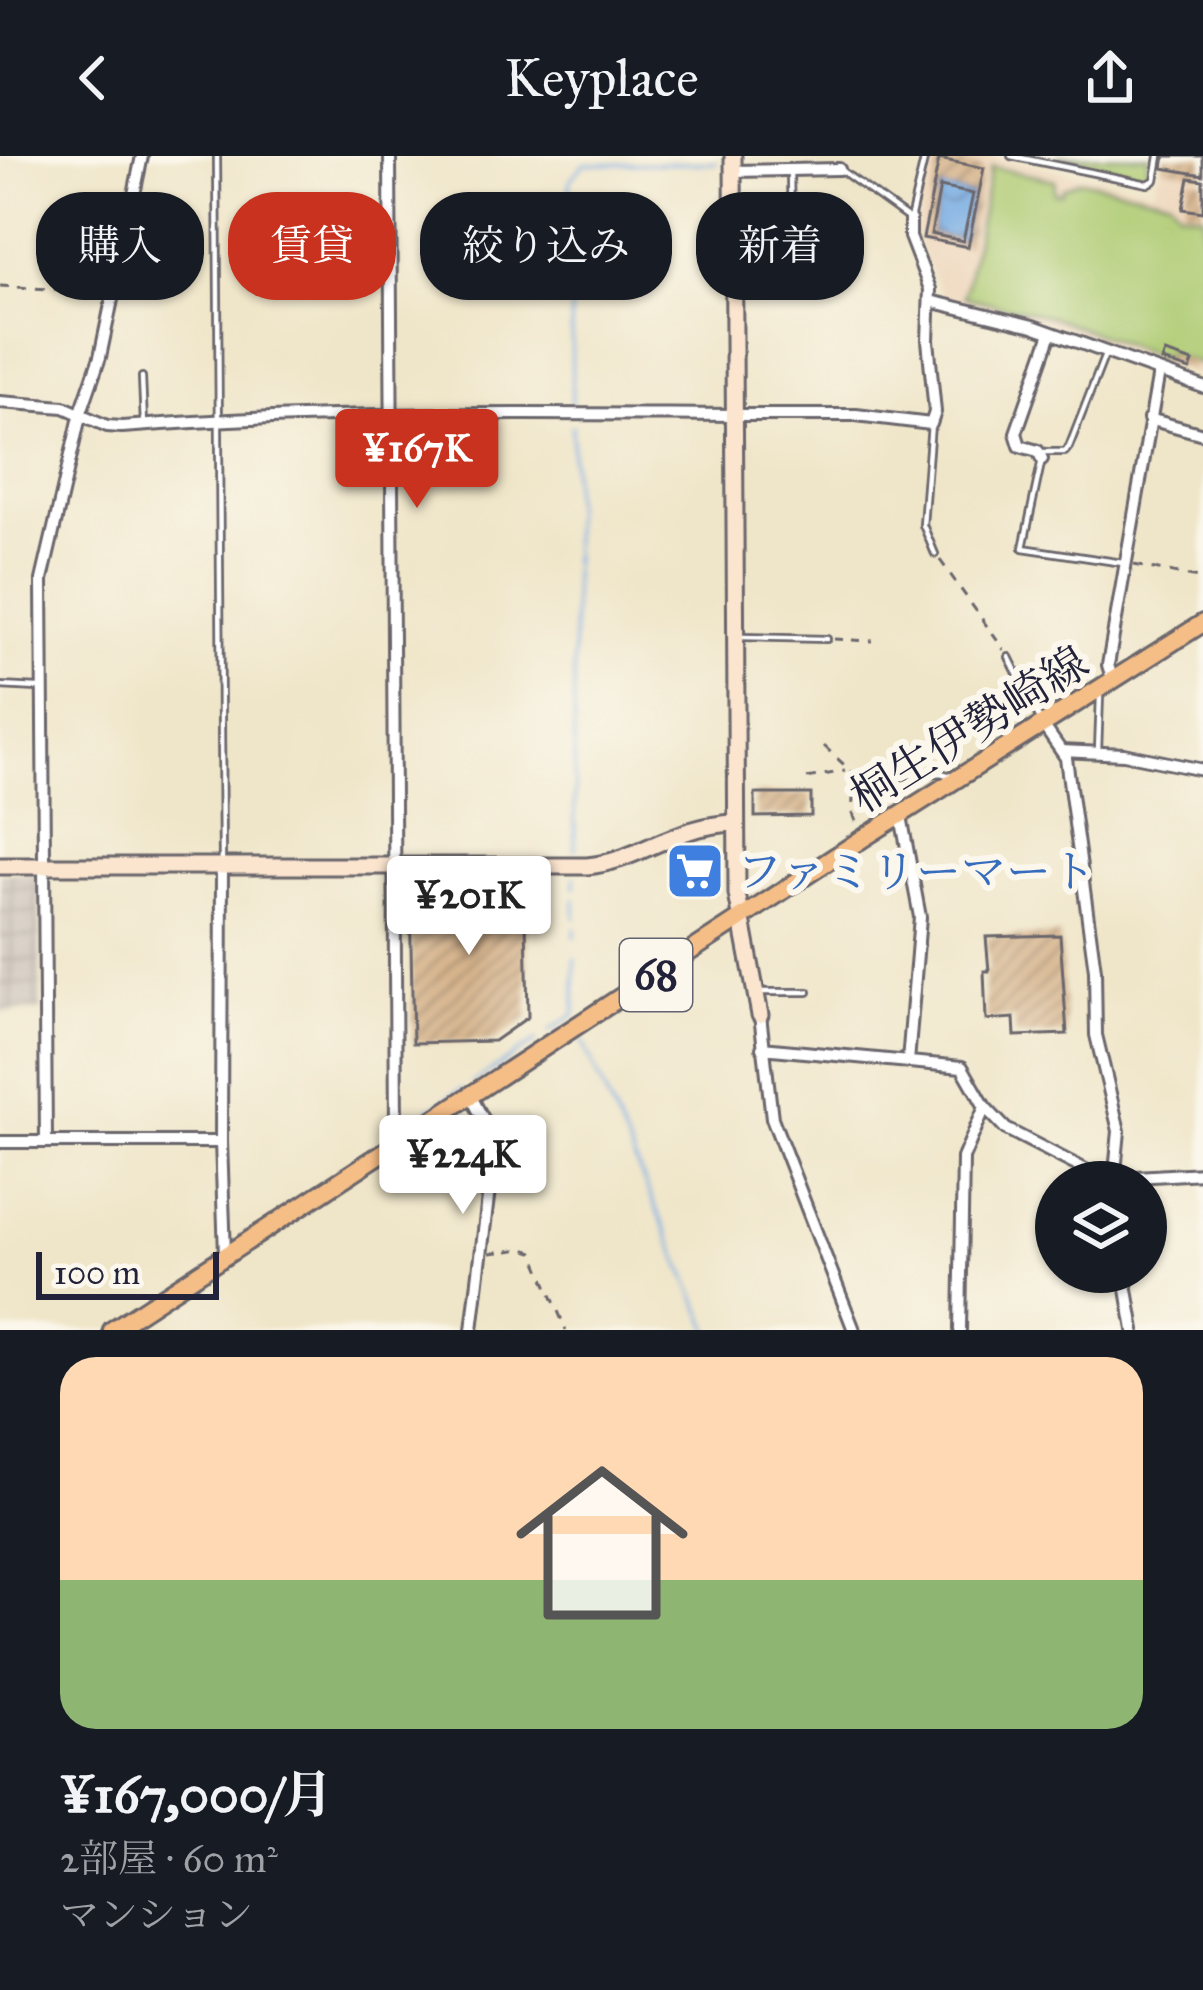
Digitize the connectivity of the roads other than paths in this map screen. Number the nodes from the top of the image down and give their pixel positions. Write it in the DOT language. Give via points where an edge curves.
graph roads {
  1 [pos="142,156"];
  2 [pos="217,156"];
  3 [pos="390,156"];
  4 [pos="925,156"];
  5 [pos="1011,156"];
  6 [pos="1159,156"];
  7 [pos="734,164"];
  8 [pos="839,169"];
  9 [pos="790,170"];
  10 [pos="790,192"];
  11 [pos="910,220"];
  12 [pos="930,301"];
  13 [pos="1051,333"];
  14 [pos="1106,352"];
  15 [pos="1159,372"];
  16 [pos="142,377"];
  17 [pos="1203,387"];
  18 [pos="0,402"];
  19 [pos="81,412"];
  20 [pos="734,416"];
  21 [pos="393,417"];
  22 [pos="220,418"];
  23 [pos="1149,418"];
  24 [pos="931,424"];
  25 [pos="144,425"];
  26 [pos="1203,434"];
  27 [pos="1041,456"];
  28 [pos="935,554"];
  29 [pos="1123,563"];
  30 [pos="1203,623"];
  31 [pos="735,637"];
  32 [pos="826,639"];
  33 [pos="1009,657"];
  34 [pos="0,686"];
  35 [pos="1105,686"];
  36 [pos="44,688"];
  37 [pos="1043,725"];
  38 [pos="1061,751"];
  39 [pos="1098,751"];
  40 [pos="1203,770"];
  41 [pos="901,776"];
  42 [pos="956,780"];
  43 [pos="901,816"];
  44 [pos="736,823"];
  45 [pos="0,866"];
  46 [pos="46,866"];
  47 [pos="222,866"];
  48 [pos="395,866"];
  49 [pos="739,919"];
  50 [pos="808,992"];
  51 [pos="755,993"];
  52 [pos="760,1015"];
  53 [pos="762,1048"];
  54 [pos="908,1062"];
  55 [pos="471,1097"];
  56 [pos="985,1107"];
  57 [pos="0,1142"];
  58 [pos="46,1142"];
  59 [pos="221,1142"];
  60 [pos="402,1143"];
  61 [pos="1070,1161"];
  62 [pos="1118,1161"];
  63 [pos="1203,1173"];
  64 [pos="1167,1175"];
  65 [pos="226,1254"];
  66 [pos="1128,1293"];
  67 [pos="112,1330"];
  68 [pos="472,1330"];
  69 [pos="854,1330"];
  70 [pos="960,1330"];
  71 [pos="1134,1330"];
  1 -- 19 [label="street"];
  2 -- 22 [label="lane"];
  3 -- 21 [label="street"];
  4 -- 11 [label="lane"];
  5 -- 6 [label="lane" via="1148,184"];
  7 -- 9 [label="street"];
  7 -- 20 [label="street"];
  8 -- 9 [label="street"];
  8 -- 11 [label="lane"];
  9 -- 10 [label="lane"];
  11 -- 12 [label="street"];
  12 -- 13 [label="street"];
  12 -- 24 [label="street"];
  13 -- 14 [label="street"];
  13 -- 27 [label="street" via="1016,433 1020,446"];
  14 -- 15 [label="street"];
  14 -- 27 [label="lane" via="1070,447"];
  15 -- 17 [label="street"];
  15 -- 23 [label="street"];
  16 -- 25 [label="lane"];
  18 -- 19 [label="street"];
  19 -- 25 [label="street" via="107,426"];
  19 -- 36 [label="street" via="42,580"];
  20 -- 21 [label="street"];
  20 -- 24 [label="street"];
  20 -- 31 [label="street"];
  21 -- 22 [label="street"];
  21 -- 48 [label="street"];
  22 -- 25 [label="street"];
  22 -- 47 [label="lane"];
  23 -- 26 [label="street"];
  23 -- 29 [label="street"];
  24 -- 28 [label="lane" via="923,525"];
  27 -- 29 [label="lane" via="1023,548"];
  29 -- 35 [label="street"];
  30 -- 35 [label="main road, 桐生伊勢崎線 / 68"];
  31 -- 32 [label="lane"];
  31 -- 44 [label="street"];
  33 -- 37 [label="lane"];
  34 -- 36 [label="lane"];
  35 -- 37 [label="main road, 桐生伊勢崎線 / 68"];
  35 -- 39 [label="lane"];
  36 -- 46 [label="street"];
  37 -- 38 [label="street"];
  37 -- 42 [label="main road, 桐生伊勢崎線 / 68"];
  38 -- 39 [label="street"];
  38 -- 62 [label="street"];
  39 -- 40 [label="street"];
  41 -- 42 [label="lane"];
  42 -- 43 [label="main road, 桐生伊勢崎線 / 68"];
  43 -- 49 [label="main road, 桐生伊勢崎線 / 68"];
  43 -- 54 [label="street" via="920,916"];
  44 -- 48 [label="street" via="686,829 602,864"];
  44 -- 49 [label="street"];
  45 -- 46 [label="street"];
  46 -- 47 [label="street"];
  46 -- 58 [label="street"];
  47 -- 48 [label="street"];
  47 -- 59 [label="street"];
  48 -- 60 [label="street"];
  49 -- 51 [label="street"];
  49 -- 55 [label="main road, 桐生伊勢崎線 / 68"];
  50 -- 51 [label="lane"];
  51 -- 52 [label="street"];
  52 -- 53 [label="street"];
  53 -- 54 [label="street"];
  53 -- 69 [label="street" via="778,1134"];
  54 -- 56 [label="street" via="962,1067"];
  55 -- 60 [label="main road, 桐生伊勢崎線 / 68"];
  55 -- 68 [label="street" via="493,1132 494,1158"];
  56 -- 61 [label="street" via="1006,1130"];
  56 -- 70 [label="street" via="963,1158"];
  57 -- 58 [label="street"];
  58 -- 59 [label="street"];
  59 -- 65 [label="street"];
  60 -- 65 [label="main road, 桐生伊勢崎線 / 68"];
  63 -- 64 [label="street"];
  65 -- 67 [label="main road, 桐生伊勢崎線 / 68"];
  66 -- 71 [label="street"];
}
